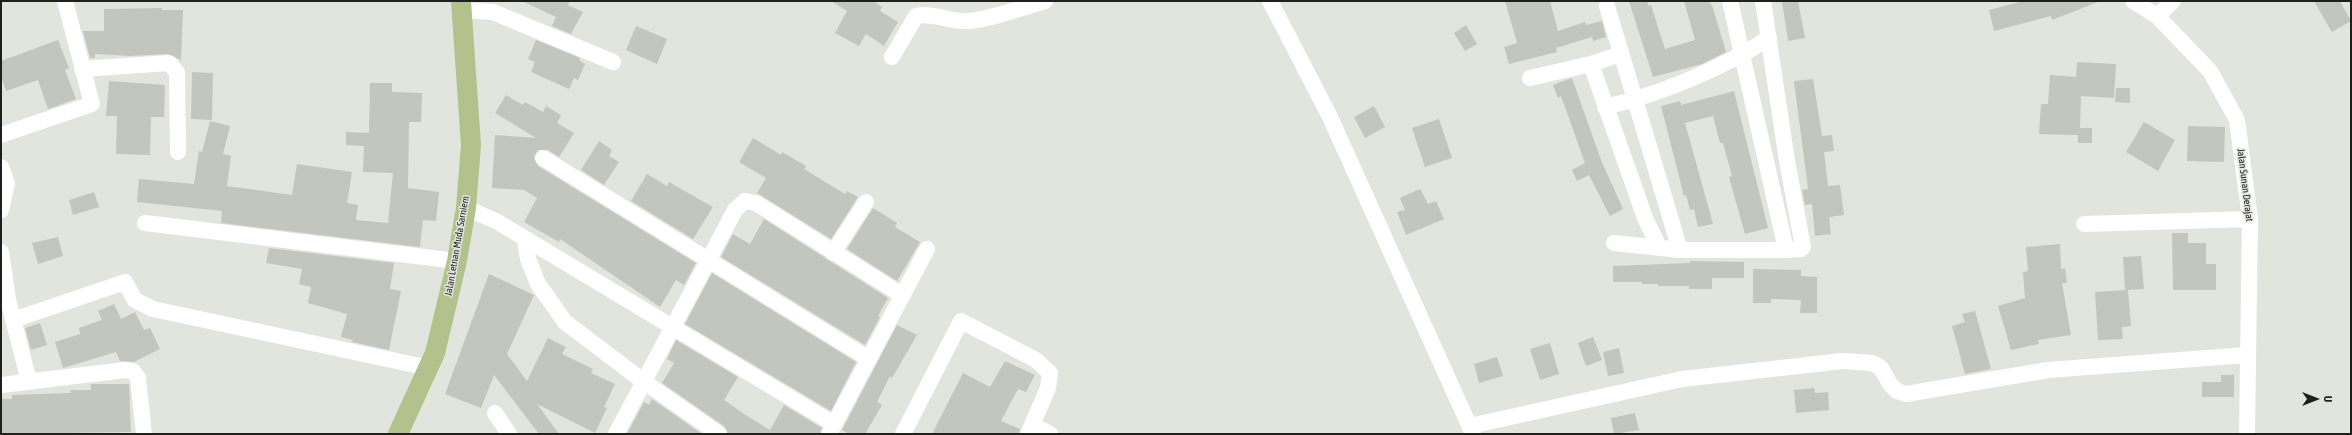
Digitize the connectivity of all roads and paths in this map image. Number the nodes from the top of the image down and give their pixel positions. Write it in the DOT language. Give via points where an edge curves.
graph roads {
  1 [pos="65,1"];
  2 [pos="1045,1"];
  3 [pos="1270,1"];
  4 [pos="1730,1"];
  5 [pos="1763,1"];
  6 [pos="2133,1"];
  7 [pos="2173,1"];
  8 [pos="461,5"];
  9 [pos="1607,6"];
  10 [pos="2157,16"];
  11 [pos="1769,38"];
  12 [pos="1621,54"];
  13 [pos="1741,56"];
  14 [pos="892,57"];
  15 [pos="613,62"];
  16 [pos="1591,64"];
  17 [pos="82,69"];
  18 [pos="1530,78"];
  19 [pos="1776,86"];
  20 [pos="1751,94"];
  21 [pos="1635,100"];
  22 [pos="1605,107"];
  23 [pos="1,135"];
  24 [pos="178,152"];
  25 [pos="543,158"];
  26 [pos="1787,161"];
  27 [pos="1767,162"];
  28 [pos="1,167"];
  29 [pos="866,202"];
  30 [pos="466,208"];
  31 [pos="1,210"];
  32 [pos="1669,213"];
  33 [pos="1645,218"];
  34 [pos="2250,219"];
  35 [pos="145,223"];
  36 [pos="2084,224"];
  37 [pos="526,240"];
  38 [pos="1614,243"];
  39 [pos="1660,247"];
  40 [pos="927,249"];
  41 [pos="1680,250"];
  42 [pos="1786,250"];
  43 [pos="1,252"];
  44 [pos="833,253"];
  45 [pos="457,261"];
  46 [pos="709,261"];
  47 [pos="902,295"];
  48 [pos="4,300"];
  49 [pos="13,320"];
  50 [pos="674,327"];
  51 [pos="2247,355"];
  52 [pos="869,359"];
  53 [pos="429,368"];
  54 [pos="29,381"];
  55 [pos="643,381"];
  56 [pos="1,385"];
  57 [pos="495,413"];
  58 [pos="832,429"];
  59 [pos="1030,430"];
  60 [pos="1472,430"];
  61 [pos="144,434"];
  62 [pos="398,434"];
  63 [pos="509,434"];
  64 [pos="616,434"];
  65 [pos="719,434"];
  66 [pos="902,434"];
  67 [pos="1050,434"];
  68 [pos="2247,434"];
  1 -- 17 [label="street"];
  2 -- 14 [label="street" via="968,21 942,19 927,14 916,16"];
  3 -- 60 [label="street" via="1330,117"];
  4 -- 13 [label="street"];
  5 -- 11 [label="street"];
  6 -- 10 [label="street, Jalan Sunan Derajat"];
  7 -- 10 [label="street"];
  8 -- 15 [label="street" via="493,12"];
  8 -- 30 [label="main road, Jalan Letnan Muda Sarniem" via="471,145"];
  9 -- 12 [label="street"];
  10 -- 34 [label="street, Jalan Sunan Derajat" via="2210,71 2237,120"];
  11 -- 13 [label="street"];
  11 -- 19 [label="street"];
  12 -- 16 [label="street"];
  12 -- 21 [label="street"];
  13 -- 20 [label="street"];
  13 -- 21 [label="street"];
  16 -- 18 [label="street"];
  16 -- 22 [label="street"];
  17 -- 23 [label="street" via="92,104"];
  17 -- 24 [label="street" via="169,63 174,66 177,72"];
  19 -- 20 [label="street"];
  19 -- 26 [label="street"];
  20 -- 27 [label="street"];
  21 -- 22 [label="street"];
  21 -- 32 [label="street"];
  22 -- 33 [label="street"];
  25 -- 46 [label="street"];
  26 -- 27 [label="street"];
  26 -- 42 [label="street" via="1803,242 1801,249"];
  27 -- 42 [label="street"];
  28 -- 31 [label="street" via="7,183"];
  29 -- 44 [label="street"];
  30 -- 37 [label="street" via="496,221"];
  30 -- 45 [label="main road, Jalan Letnan Muda Sarniem"];
  32 -- 33 [label="street"];
  32 -- 41 [label="street"];
  33 -- 39 [label="street"];
  34 -- 36 [label="street"];
  34 -- 51 [label="street, Jalan Sunan Derajat"];
  35 -- 45 [label="street"];
  37 -- 50 [label="street"];
  37 -- 55 [label="street" via="528,260 538,284 565,322"];
  38 -- 39 [label="street"];
  39 -- 41 [label="street"];
  40 -- 47 [label="street"];
  41 -- 42 [label="street"];
  43 -- 48 [label="street"];
  44 -- 46 [label="street" via="756,203 745,201 735,210"];
  44 -- 47 [label="street"];
  45 -- 53 [label="main road, Jalan Letnan Muda Sarniem" via="435,354"];
  46 -- 50 [label="street"];
  46 -- 52 [label="street"];
  47 -- 52 [label="street"];
  48 -- 49 [label="street"];
  49 -- 53 [label="street" via="126,282 135,300 153,309"];
  49 -- 54 [label="street"];
  50 -- 55 [label="street"];
  50 -- 58 [label="street"];
  51 -- 60 [label="street" via="2048,370 1906,394 1897,391 1881,368 1872,363 1843,361 1682,379"];
  51 -- 68 [label="street, Jalan Sunan Derajat"];
  52 -- 58 [label="street"];
  53 -- 62 [label="main road, Jalan Letnan Muda Sarniem"];
  54 -- 56 [label="street"];
  54 -- 61 [label="street" via="133,371 138,378"];
  55 -- 64 [label="street"];
  55 -- 65 [label="street"];
  57 -- 63 [label="street"];
  59 -- 66 [label="street" via="1048,388 1050,373 1036,360 961,321"];
  59 -- 67 [label="street"];
}
